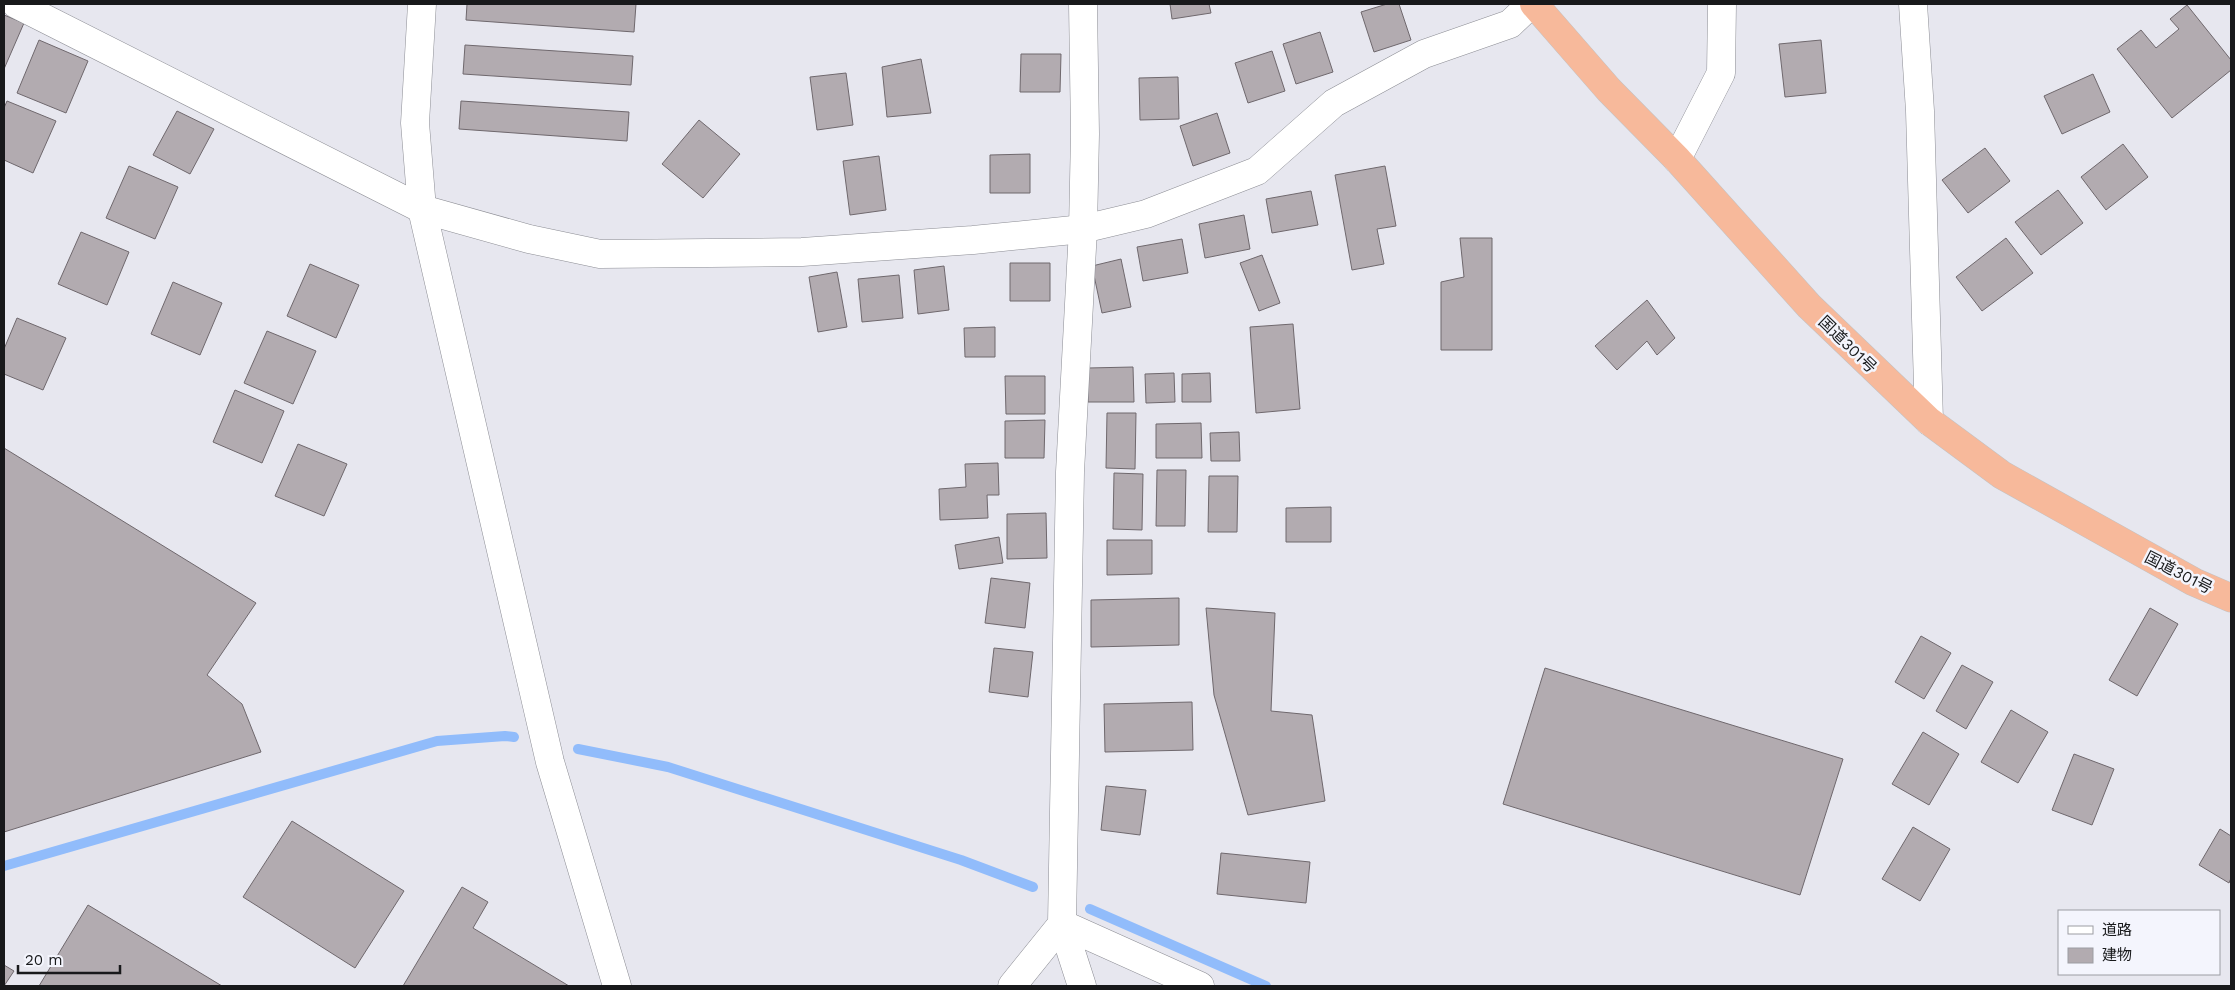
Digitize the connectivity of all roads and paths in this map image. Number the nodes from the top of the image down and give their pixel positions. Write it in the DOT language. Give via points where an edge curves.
graph roads {
  1 [pos="16,4"];
  2 [pos="422,4"];
  3 [pos="1083,4"];
  4 [pos="1533,4"];
  5 [pos="1722,4"];
  6 [pos="1913,4"];
  7 [pos="1677,159"];
  8 [pos="422,209"];
  9 [pos="1083,229"];
  10 [pos="1929,421"];
  11 [pos="2231,598"];
  12 [pos="1062,924"];
  13 [pos="617,986"];
  14 [pos="1012,986"];
  15 [pos="1082,986"];
  16 [pos="1200,986"];
  1 -- 8 [label="street"];
  2 -- 8 [label="street" via="415,123"];
  3 -- 9 [label="street"];
  4 -- 7 [label="highway, 国道301号" via="1609,90"];
  4 -- 9 [label="street" via="1510,24 1424,54 1334,103 1257,171 1146,214"];
  5 -- 7 [label="street" via="1721,73"];
  6 -- 10 [label="street" via="1920,111"];
  7 -- 10 [label="highway, 国道301号" via="1809,306"];
  8 -- 9 [label="street" via="529,239 600,254 802,252"];
  8 -- 13 [label="street" via="550,762"];
  9 -- 12 [label="street" via="1070,472"];
  10 -- 11 [label="highway, 国道301号" via="2002,475 2194,582"];
  12 -- 14 [label="street"];
  12 -- 15 [label="street"];
  12 -- 16 [label="street"];
}
